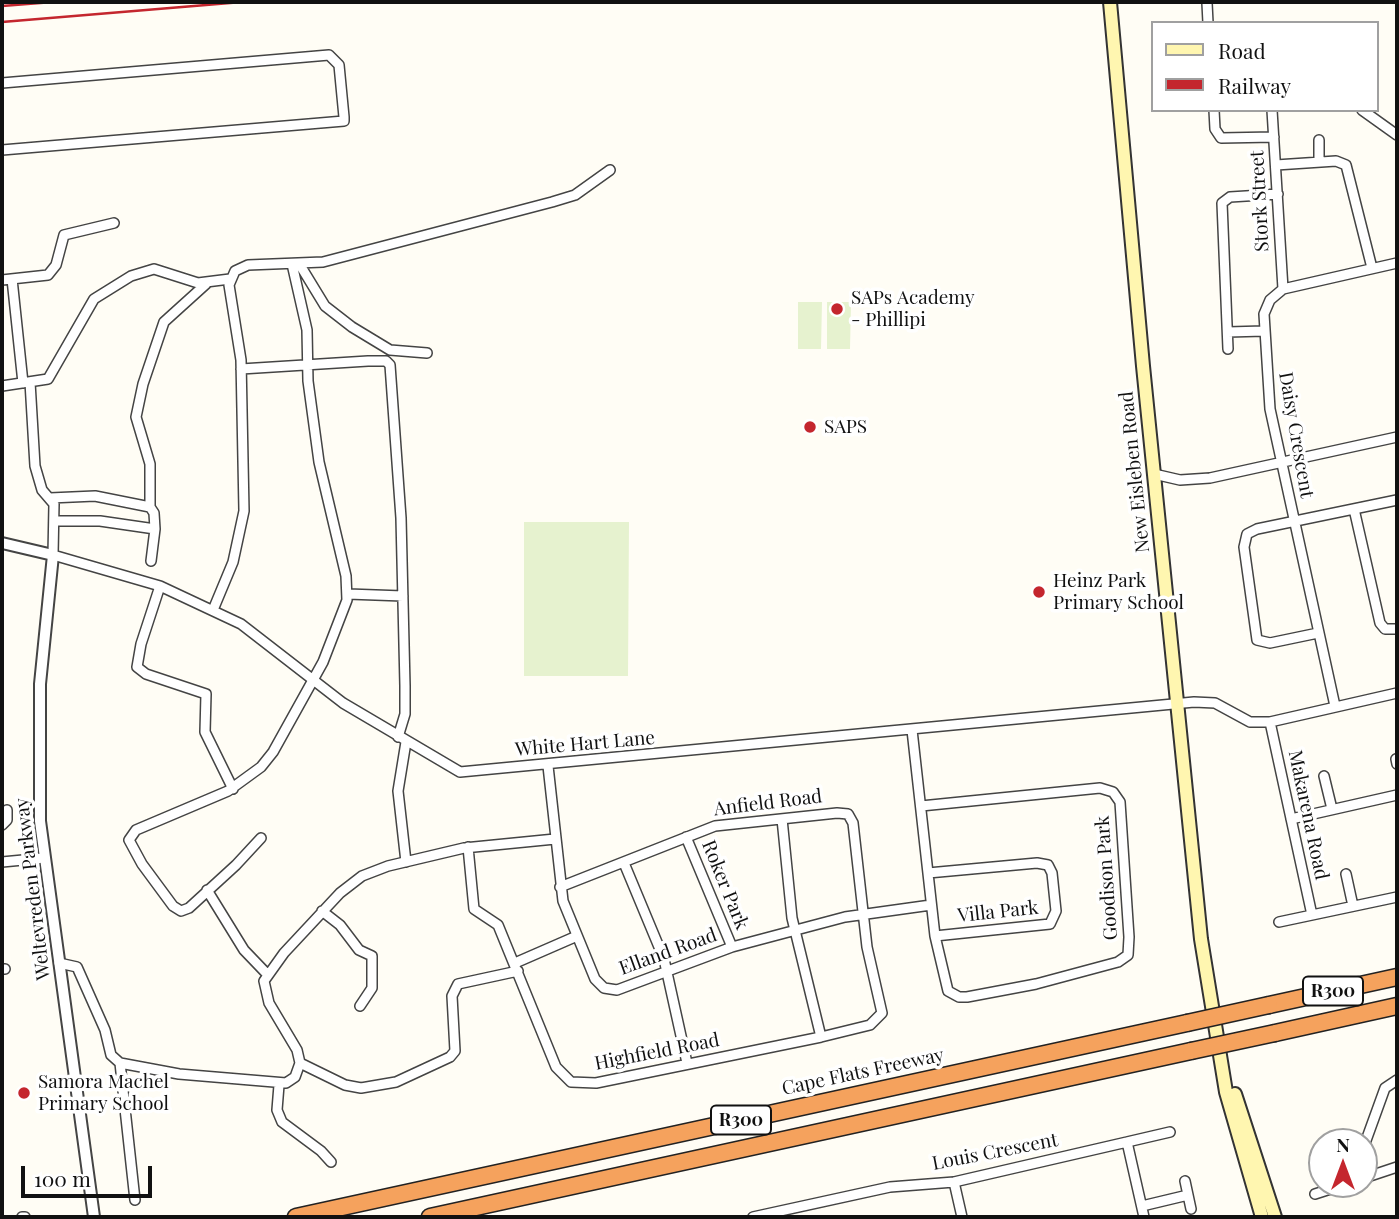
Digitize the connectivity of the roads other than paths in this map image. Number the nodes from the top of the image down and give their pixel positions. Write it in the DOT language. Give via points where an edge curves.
graph roads {
  1 [pos="1110,2"];
  2 [pos="1207,3"];
  3 [pos="1208,21"];
  4 [pos="2,83"];
  5 [pos="1214,112"];
  6 [pos="1272,112"];
  7 [pos="1365,112"];
  8 [pos="1397,135"];
  9 [pos="1274,137"];
  10 [pos="1319,139"];
  11 [pos="2,150"];
  12 [pos="1320,162"];
  13 [pos="1276,165"];
  14 [pos="610,170"];
  15 [pos="1278,194"];
  16 [pos="114,223"];
  17 [pos="1397,262"];
  18 [pos="296,265"];
  19 [pos="1371,268"];
  20 [pos="7,279"];
  21 [pos="230,279"];
  22 [pos="206,284"];
  23 [pos="1283,289"];
  24 [pos="1264,331"];
  25 [pos="1228,332"];
  26 [pos="1228,349"];
  27 [pos="393,351"];
  28 [pos="427,352"];
  29 [pos="307,365"];
  30 [pos="390,365"];
  31 [pos="240,369"];
  32 [pos="26,383"];
  33 [pos="2,386"];
  34 [pos="1397,437"];
  35 [pos="1281,463"];
  36 [pos="1158,479"];
  37 [pos="50,498"];
  38 [pos="1397,500"];
  39 [pos="150,507"];
  40 [pos="1354,509"];
  41 [pos="55,521"];
  42 [pos="1294,522"];
  43 [pos="155,530"];
  44 [pos="2,543"];
  45 [pos="53,555"];
  46 [pos="151,561"];
  47 [pos="160,586"];
  48 [pos="348,594"];
  49 [pos="403,596"];
  50 [pos="213,610"];
  51 [pos="1397,629"];
  52 [pos="1318,633"];
  53 [pos="313,679"];
  54 [pos="1397,693"];
  55 [pos="1177,704"];
  56 [pos="1335,706"];
  57 [pos="1270,722"];
  58 [pos="912,730"];
  59 [pos="402,739"];
  60 [pos="548,766"];
  61 [pos="1324,776"];
  62 [pos="233,789"];
  63 [pos="1397,795"];
  64 [pos="921,806"];
  65 [pos="1332,809"];
  66 [pos="7,810"];
  67 [pos="782,819"];
  68 [pos="1291,819"];
  69 [pos="2,825"];
  70 [pos="687,837"];
  71 [pos="261,838"];
  72 [pos="555,839"];
  73 [pos="471,847"];
  74 [pos="44,858"];
  75 [pos="2,862"];
  76 [pos="406,862"];
  77 [pos="624,863"];
  78 [pos="928,873"];
  79 [pos="1346,874"];
  80 [pos="560,887"];
  81 [pos="207,890"];
  82 [pos="1397,897"];
  83 [pos="931,905"];
  84 [pos="1353,906"];
  85 [pos="322,911"];
  86 [pos="864,914"];
  87 [pos="1312,915"];
  88 [pos="1279,922"];
  89 [pos="795,931"];
  90 [pos="577,936"];
  91 [pos="935,936"];
  92 [pos="732,947"];
  93 [pos="59,963"];
  94 [pos="516,967"];
  95 [pos="667,971"];
  96 [pos="267,974"];
  97 [pos="1397,977"];
  98 [pos="360,1006"];
  99 [pos="1397,1006"];
  100 [pos="821,1037"];
  101 [pos="1223,1061"];
  102 [pos="120,1063"];
  103 [pos="300,1063"];
  104 [pos="687,1063"];
  105 [pos="1397,1080"];
  106 [pos="279,1085"];
  107 [pos="1371,1128"];
  108 [pos="1170,1132"];
  109 [pos="1127,1142"];
  110 [pos="331,1162"];
  111 [pos="1397,1167"];
  112 [pos="1378,1173"];
  113 [pos="1185,1181"];
  114 [pos="954,1182"];
  115 [pos="1188,1195"];
  116 [pos="135,1200"];
  117 [pos="1142,1206"];
  118 [pos="1191,1209"];
  119 [pos="94,1217"];
  120 [pos="296,1217"];
  121 [pos="430,1217"];
  122 [pos="753,1217"];
  123 [pos="962,1217"];
  124 [pos="1144,1217"];
  125 [pos="1262,1217"];
  126 [pos="1275,1217"];
  1 -- 36 [label="main road, New Eisleben Road"];
  2 -- 3 [label="street"];
  4 -- 11 [label="street" via="329,55 339,65 344,121"];
  5 -- 9 [label="street" via="1221,138"];
  6 -- 9 [label="street, Stork Street"];
  7 -- 8 [label="street"];
  9 -- 13 [label="street, Stork Street"];
  10 -- 12 [label="street"];
  12 -- 13 [label="street"];
  12 -- 19 [label="street" via="1336,161 1348,168"];
  13 -- 15 [label="street, Stork Street"];
  14 -- 18 [label="street" via="563,199 350,256"];
  15 -- 23 [label="street, Stork Street"];
  15 -- 25 [label="street" via="1230,197 1222,203"];
  16 -- 20 [label="street" via="64,235 52,272"];
  17 -- 19 [label="street"];
  18 -- 21 [label="street" via="248,265 234,271"];
  18 -- 27 [label="street" via="332,313"];
  18 -- 29 [label="street"];
  19 -- 23 [label="street"];
  20 -- 32 [label="street"];
  21 -- 22 [label="street"];
  21 -- 31 [label="street"];
  22 -- 32 [label="street" via="154,269 131,276 99,295 48,379"];
  22 -- 39 [label="street" via="164,322 143,384 136,416 150,464"];
  23 -- 24 [label="street, Daisy Crescent" via="1267,304"];
  24 -- 25 [label="street"];
  24 -- 35 [label="street, Daisy Crescent" via="1269,401"];
  25 -- 26 [label="street"];
  27 -- 28 [label="street"];
  27 -- 30 [label="street"];
  29 -- 30 [label="street" via="382,361"];
  29 -- 31 [label="street"];
  29 -- 48 [label="street" via="321,474"];
  30 -- 49 [label="street"];
  31 -- 50 [label="street" via="243,519 233,562"];
  32 -- 33 [label="street"];
  32 -- 37 [label="street" via="35,466 42,490"];
  34 -- 35 [label="street"];
  35 -- 36 [label="street" via="1210,478"];
  35 -- 42 [label="street, Daisy Crescent"];
  36 -- 55 [label="main road, New Eisleben Road"];
  37 -- 39 [label="street" via="95,496"];
  37 -- 41 [label="street"];
  38 -- 40 [label="street"];
  39 -- 43 [label="street"];
  40 -- 42 [label="street"];
  40 -- 51 [label="street" via="1380,623 1385,629"];
  41 -- 43 [label="street" via="100,521"];
  41 -- 45 [label="street"];
  42 -- 52 [label="street, Daisy Crescent"];
  42 -- 52 [label="street" via="1252,530 1244,538 1255,635 1260,642 1270,643"];
  43 -- 46 [label="street"];
  44 -- 45 [label="street"];
  45 -- 47 [label="street, White Hart Lane"];
  45 -- 74 [label="street, Weltevreden Parkway" via="40,684 38,783"];
  47 -- 50 [label="street, White Hart Lane"];
  47 -- 62 [label="street" via="137,667 206,694 205,732"];
  48 -- 49 [label="street"];
  48 -- 53 [label="street"];
  49 -- 59 [label="street" via="406,704"];
  50 -- 53 [label="street, White Hart Lane" via="241,624"];
  52 -- 56 [label="street, Daisy Crescent"];
  53 -- 59 [label="street, White Hart Lane"];
  53 -- 62 [label="street" via="266,761"];
  54 -- 56 [label="street"];
  55 -- 57 [label="street, White Hart Lane" via="1215,703 1250,722"];
  55 -- 58 [label="street, White Hart Lane"];
  55 -- 101 [label="main road, New Eisleben Road" via="1201,939"];
  56 -- 57 [label="street"];
  57 -- 68 [label="street, Makarena Road"];
  58 -- 60 [label="street, White Hart Lane"];
  58 -- 64 [label="street"];
  59 -- 60 [label="street, White Hart Lane" via="460,772"];
  59 -- 76 [label="street" via="398,791"];
  60 -- 72 [label="street, Elland Road"];
  61 -- 65 [label="street"];
  62 -- 81 [label="street" via="145,825 130,837 133,849 177,909 189,908"];
  63 -- 65 [label="street"];
  64 -- 78 [label="street"];
  64 -- 91 [label="street, Goodison Park" via="1100,788 1113,792 1120,802 1129,937 1124,959 1036,984 959,997 945,987"];
  65 -- 68 [label="street"];
  66 -- 69 [label="street"];
  67 -- 70 [label="street, Anfield Road" via="715,826"];
  67 -- 86 [label="street, Anfield Road" via="837,813 852,818"];
  67 -- 89 [label="street"];
  68 -- 87 [label="street, Makarena Road"];
  70 -- 77 [label="street, Anfield Road"];
  70 -- 92 [label="street, Roker Park"];
  71 -- 81 [label="street"];
  72 -- 73 [label="street"];
  72 -- 80 [label="street, Elland Road"];
  73 -- 76 [label="street"];
  73 -- 94 [label="street, Highfield Road" via="473,906 498,925"];
  74 -- 75 [label="street"];
  74 -- 93 [label="street, Weltevreden Parkway"];
  76 -- 85 [label="street" via="362,876"];
  77 -- 80 [label="street, Anfield Road"];
  77 -- 95 [label="street"];
  78 -- 83 [label="street"];
  78 -- 91 [label="street, Villa Park" via="1038,863 1048,865 1052,873 1056,911 1050,924"];
  79 -- 84 [label="street"];
  80 -- 90 [label="street, Elland Road"];
  81 -- 96 [label="street" via="244,950"];
  82 -- 84 [label="street"];
  83 -- 86 [label="street, Elland Road"];
  83 -- 91 [label="street"];
  84 -- 87 [label="street"];
  85 -- 96 [label="street"];
  85 -- 98 [label="street" via="374,960 372,988"];
  86 -- 89 [label="street, Elland Road"];
  86 -- 100 [label="street, Highfield Road" via="882,1013 870,1025"];
  87 -- 88 [label="street"];
  89 -- 92 [label="street, Elland Road"];
  89 -- 100 [label="street"];
  90 -- 94 [label="street"];
  90 -- 95 [label="street, Elland Road" via="595,979 604,988 617,990"];
  92 -- 95 [label="street, Elland Road"];
  93 -- 102 [label="street" via="77,967 106,1030 111,1055"];
  93 -- 119 [label="street, Weltevreden Parkway"];
  94 -- 103 [label="street" via="458,984 452,996 455,1051 396,1082 361,1088 345,1085"];
  94 -- 104 [label="street, Highfield Road" via="556,1067 571,1082 586,1085"];
  95 -- 104 [label="street"];
  96 -- 103 [label="street" via="268,1003"];
  97 -- 120 [label="highway, Cape Flats Freeway / R300, bridge"];
  99 -- 121 [label="highway, R300, bridge"];
  100 -- 104 [label="street, Highfield Road"];
  101 -- 125 [label="main road, New Eisleben Road" via="1226,1092"];
  101 -- 126 [label="main road, New Eisleben Road"];
  102 -- 106 [label="street"];
  102 -- 116 [label="street"];
  103 -- 106 [label="street" via="295,1077"];
  105 -- 107 [label="street" via="1385,1088"];
  106 -- 110 [label="street" via="277,1110 282,1122"];
  108 -- 109 [label="street, Louis Crescent"];
  109 -- 114 [label="street, Louis Crescent"];
  109 -- 117 [label="street"];
  111 -- 112 [label="street"];
  113 -- 115 [label="street"];
  114 -- 122 [label="street, Louis Crescent" via="890,1187"];
  114 -- 123 [label="street"];
  115 -- 117 [label="street"];
  115 -- 118 [label="street"];
  117 -- 124 [label="street"];
}
